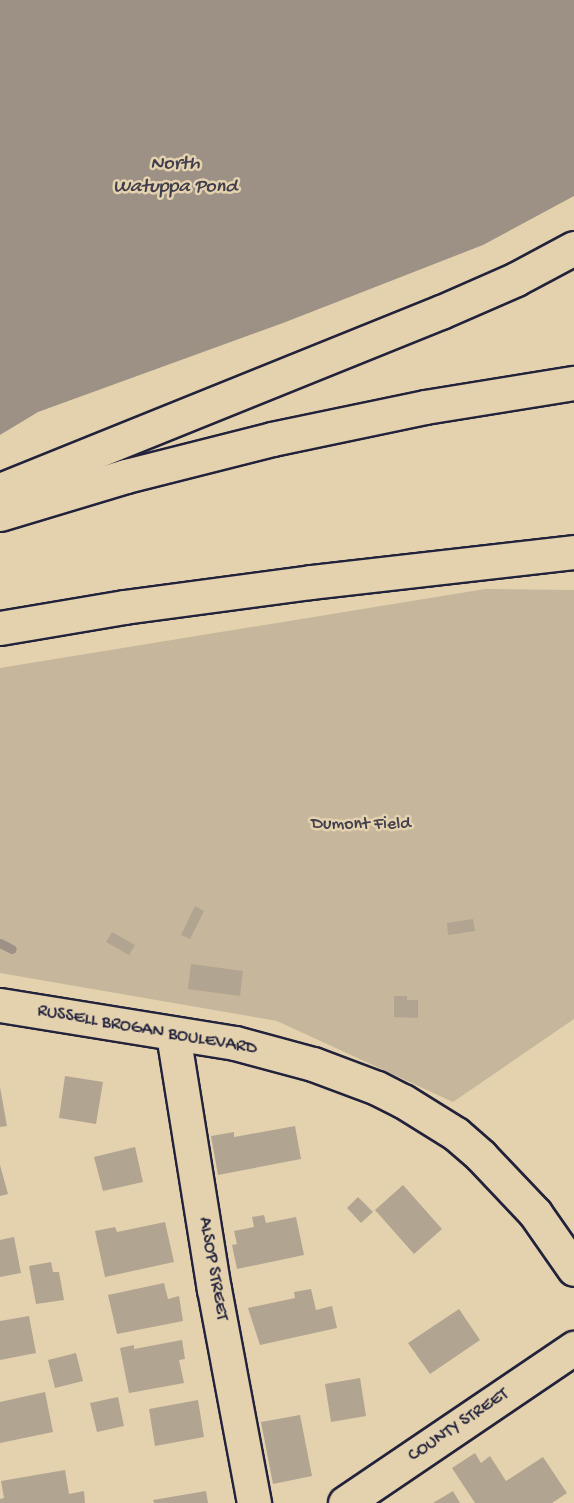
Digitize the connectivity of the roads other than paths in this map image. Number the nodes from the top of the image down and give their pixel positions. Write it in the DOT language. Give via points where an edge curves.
graph roads {
  1 [pos="574,248"];
  2 [pos="574,383"];
  3 [pos="0,489"];
  4 [pos="0,514"];
  5 [pos="574,531"];
  6 [pos="574,552"];
  7 [pos="311,582"];
  8 [pos="0,627"];
  9 [pos="0,1005"];
  10 [pos="173,1034"];
  11 [pos="574,1269"];
  12 [pos="574,1348"];
  13 [pos="254,1503"];
  14 [pos="345,1503"];
  1 -- 3 [label="main road" via="441,312"];
  2 -- 4 [label="main road" via="425,407 272,439 136,473"];
  5 -- 7 [label="main road"];
  6 -- 7 [label="main road"];
  7 -- 8 [label="main road"];
  9 -- 10 [label="main road, RUSSELL BROGAN BOULEVARD"];
  10 -- 11 [label="main road, RUSSELL BROGAN BOULEVARD" via="235,1043 313,1064 403,1101 456,1134 505,1179 535,1213"];
  10 -- 13 [label="main road, ALSOP STREET"];
  12 -- 14 [label="main road, COUNTY STREET"];
}
